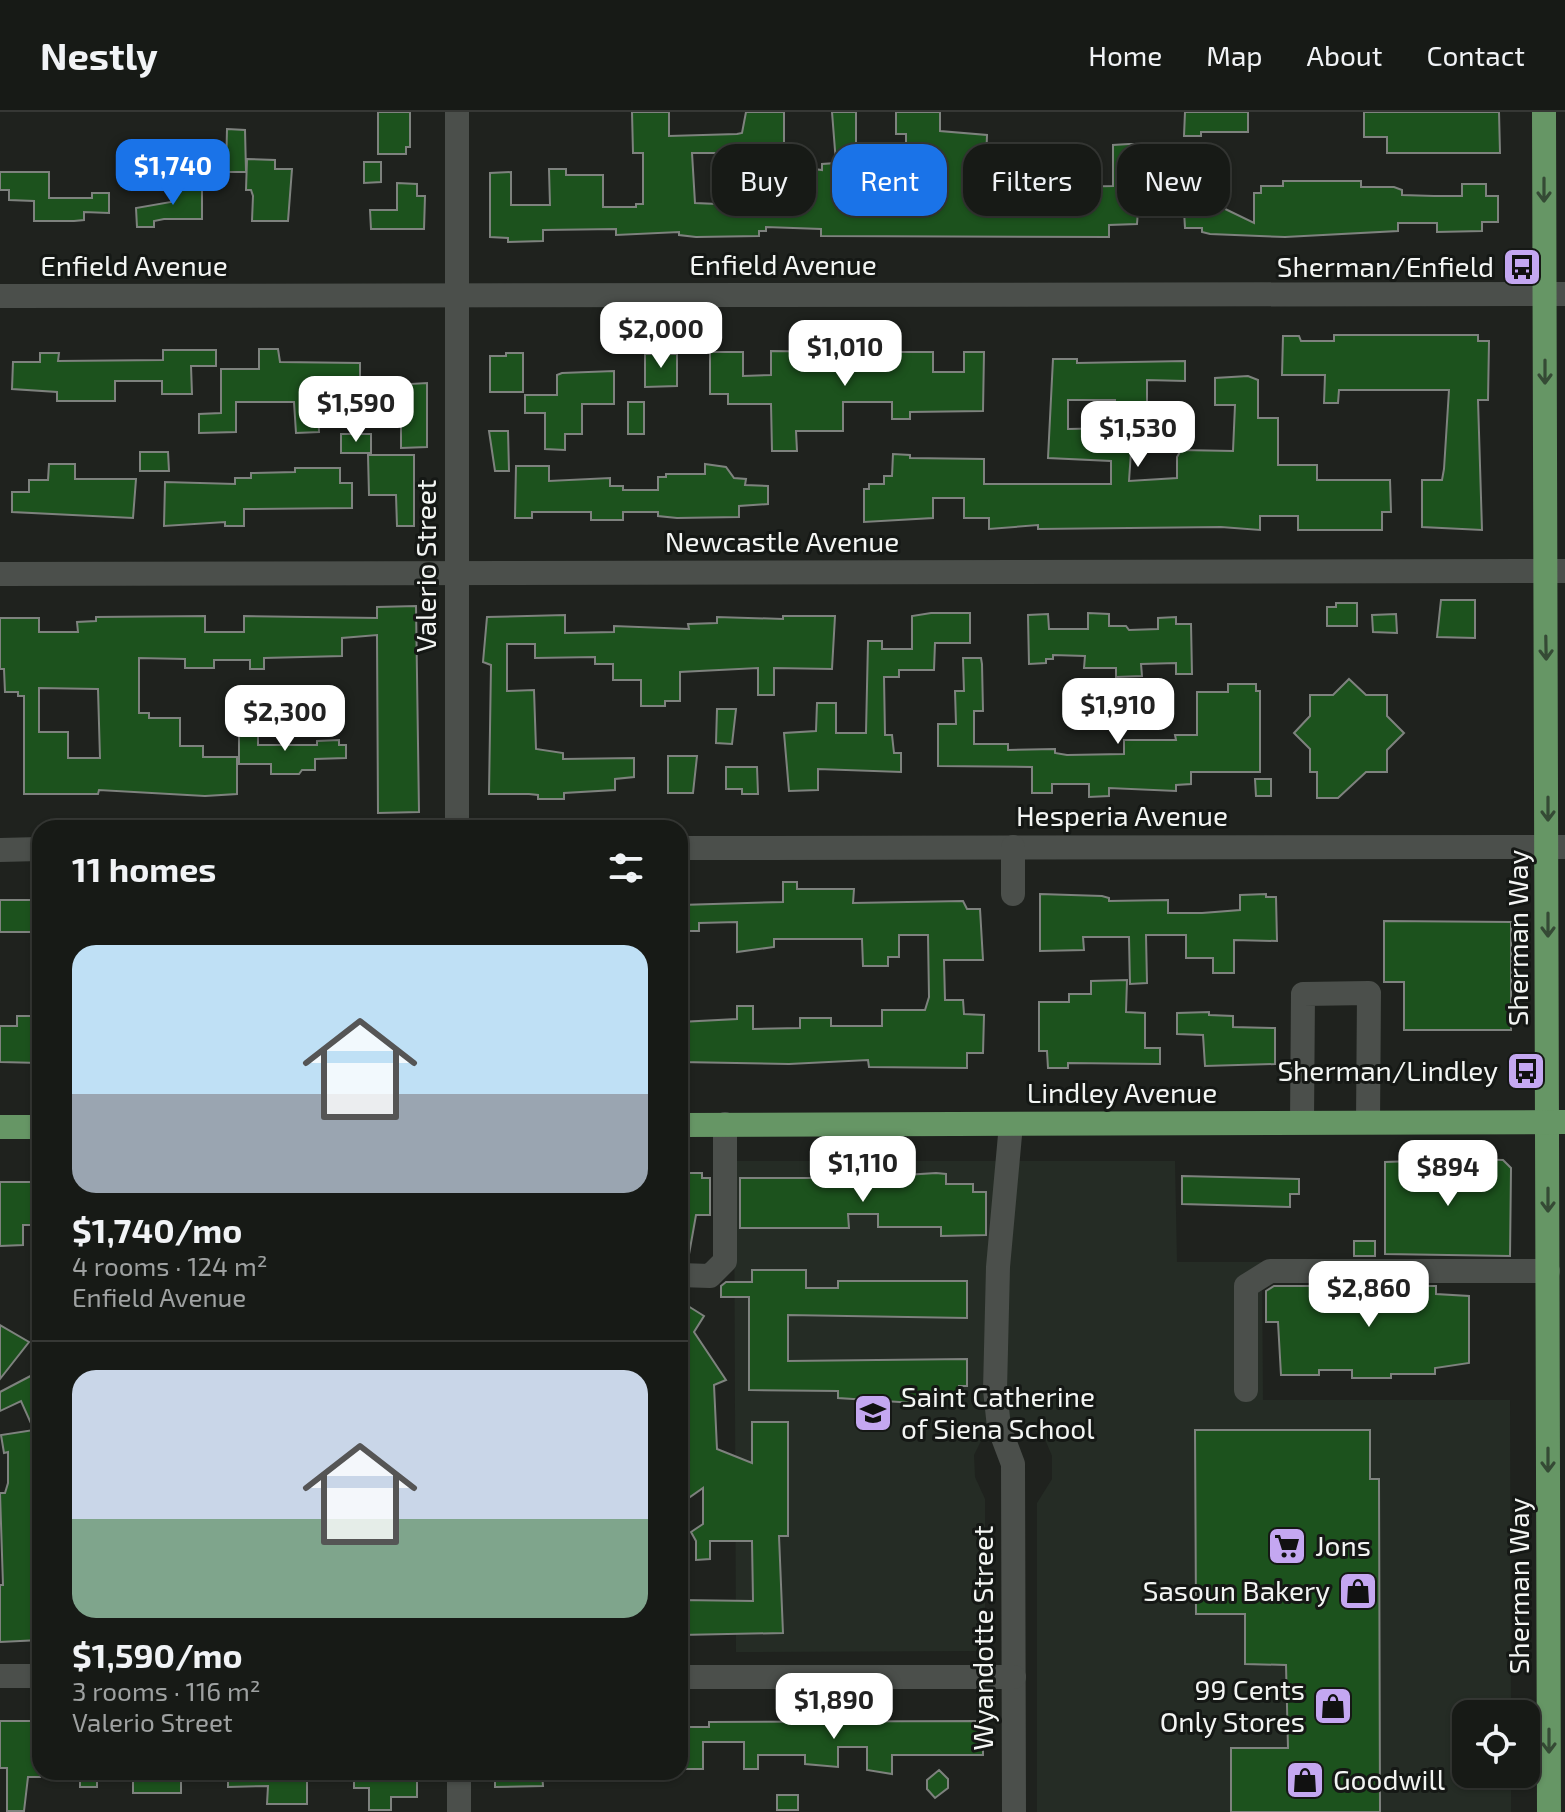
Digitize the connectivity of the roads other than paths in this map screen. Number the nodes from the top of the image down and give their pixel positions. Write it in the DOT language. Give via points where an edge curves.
graph roads {
  1 [pos="457,112"];
  2 [pos="1544,112"];
  3 [pos="1555,294"];
  4 [pos="457,295"];
  5 [pos="0,296"];
  6 [pos="1555,570"];
  7 [pos="456,572"];
  8 [pos="0,574"];
  9 [pos="457,820"];
  10 [pos="1013,847"];
  11 [pos="1556,847"];
  12 [pos="688,848"];
  13 [pos="32,849"];
  14 [pos="0,850"];
  15 [pos="1013,894"];
  16 [pos="1302,1122"];
  17 [pos="1368,1122"];
  18 [pos="1556,1122"];
  19 [pos="725,1124"];
  20 [pos="1011,1124"];
  21 [pos="688,1125"];
  22 [pos="0,1127"];
  23 [pos="32,1127"];
  24 [pos="1548,1271"];
  25 [pos="688,1275"];
  26 [pos="1246,1390"];
  27 [pos="0,1676"];
  28 [pos="32,1676"];
  29 [pos="688,1677"];
  30 [pos="1014,1677"];
  31 [pos="459,1780"];
  32 [pos="459,1812"];
  33 [pos="1014,1812"];
  34 [pos="1549,1812"];
  1 -- 4 [label="street, Valerio Street"];
  2 -- 3 [label="main road, Sherman Way, one-way"];
  3 -- 4 [label="street, Enfield Avenue"];
  3 -- 6 [label="main road, Sherman Way, one-way"];
  4 -- 5 [label="street, Enfield Avenue"];
  4 -- 7 [label="street, Valerio Street"];
  6 -- 7 [label="street, Newcastle Avenue"];
  6 -- 11 [label="main road, Sherman Way, one-way"];
  7 -- 8 [label="street, Newcastle Avenue"];
  7 -- 9 [label="street, Valerio Street"];
  10 -- 11 [label="street, Hesperia Avenue"];
  10 -- 12 [label="street, Hesperia Avenue"];
  10 -- 15 [label="street"];
  11 -- 18 [label="main road, Sherman Way, one-way"];
  13 -- 14 [label="street"];
  16 -- 17 [label="main road, Lindley Avenue"];
  16 -- 17 [label="street" via="1303,994 1369,993"];
  16 -- 20 [label="main road, Lindley Avenue"];
  17 -- 18 [label="main road, Lindley Avenue"];
  18 -- 24 [label="main road, Sherman Way, one-way"];
  19 -- 20 [label="main road, Lindley Avenue"];
  19 -- 21 [label="main road, Lindley Avenue"];
  19 -- 25 [label="street" via="725,1261 710,1276"];
  20 -- 30 [label="street, Wyandotte Street" via="998,1267 995,1390 999,1427 1013,1464"];
  22 -- 23 [label="main road"];
  24 -- 26 [label="street" via="1270,1271 1246,1286"];
  24 -- 34 [label="main road, Sherman Way, one-way"];
  27 -- 28 [label="street"];
  29 -- 30 [label="street"];
  30 -- 33 [label="street, Wyandotte Street"];
  31 -- 32 [label="street"];
}
